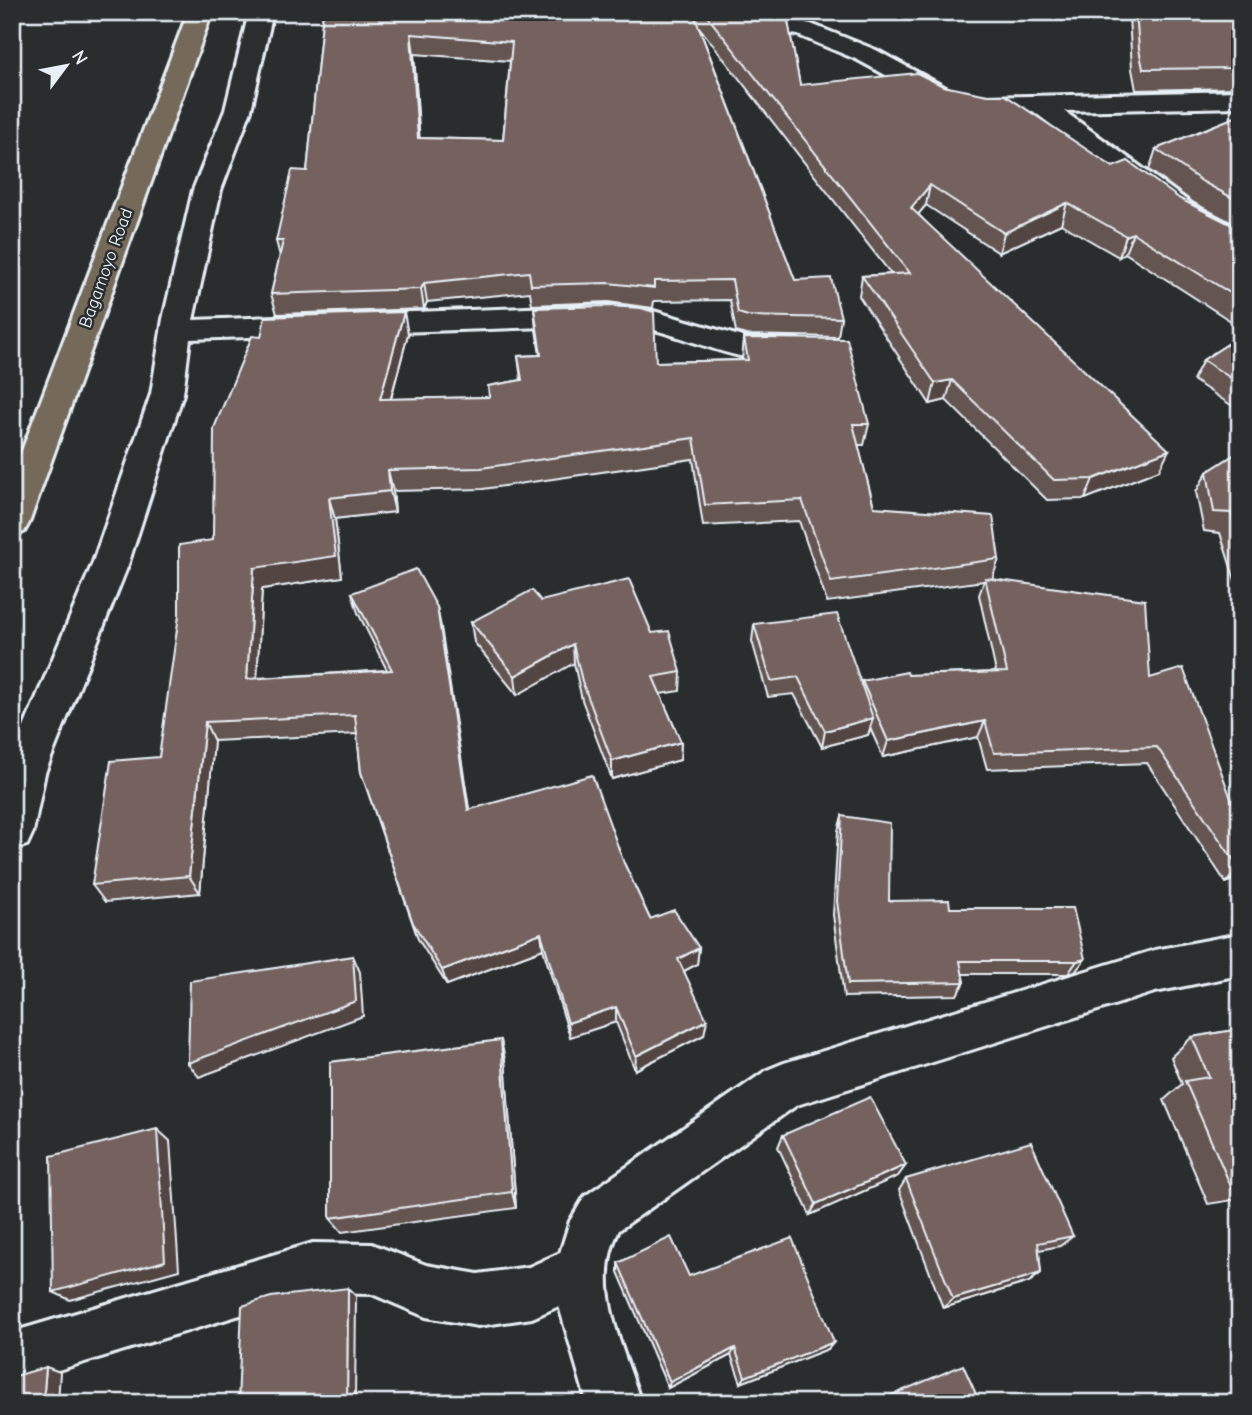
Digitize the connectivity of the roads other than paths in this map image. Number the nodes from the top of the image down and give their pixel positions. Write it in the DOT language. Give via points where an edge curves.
graph roads {
  1 [pos="200,12"];
  2 [pos="261,12"];
  3 [pos="698,12"];
  4 [pos="1240,99"];
  5 [pos="1039,104"];
  6 [pos="1240,241"];
  7 [pos="176,330"];
  8 [pos="824,349"];
  9 [pos="12,523"];
  10 [pos="12,832"];
  11 [pos="1240,954"];
  12 [pos="581,1269"];
  13 [pos="12,1358"];
  14 [pos="614,1403"];
  1 -- 9 [label="highway, Bagamoyo Road"];
  2 -- 7 [label="street" via="238,110 207,190"];
  3 -- 5 [label="street" via="803,29 867,55 957,101"];
  4 -- 5 [label="street"];
  5 -- 6 [label="street" via="1183,211"];
  7 -- 8 [label="street" via="608,314 643,318 745,348"];
  7 -- 10 [label="street" via="167,394 110,565 25,773"];
  11 -- 12 [label="street" via="1155,971 784,1087 602,1213 588,1239"];
  12 -- 13 [label="street" via="531,1293 478,1300 426,1291 372,1269 313,1268"];
  12 -- 14 [label="street" via="583,1301"];
}
